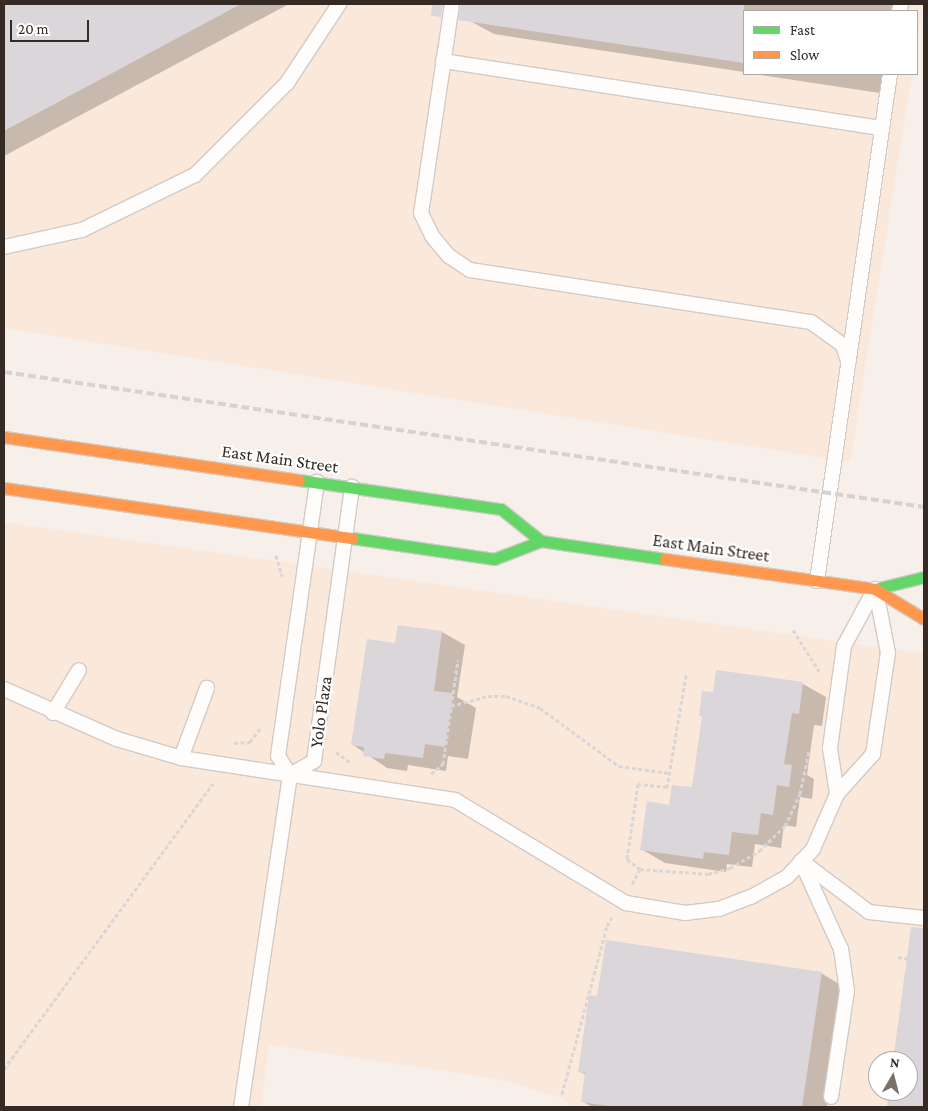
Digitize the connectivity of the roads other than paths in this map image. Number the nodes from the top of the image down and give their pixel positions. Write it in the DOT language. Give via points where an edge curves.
graph roads {
  1 [pos="339,4"];
  2 [pos="452,4"];
  3 [pos="443,61"];
  4 [pos="890,75"];
  5 [pos="882,128"];
  6 [pos="4,247"];
  7 [pos="847,358"];
  8 [pos="4,436"];
  9 [pos="317,482"];
  10 [pos="352,487"];
  11 [pos="4,488"];
  12 [pos="310,533"];
  13 [pos="345,538"];
  14 [pos="541,541"];
  15 [pos="924,577"];
  16 [pos="817,581"];
  17 [pos="875,589"];
  18 [pos="924,619"];
  19 [pos="79,670"];
  20 [pos="206,688"];
  21 [pos="4,689"];
  22 [pos="53,713"];
  23 [pos="181,758"];
  24 [pos="290,775"];
  25 [pos="837,794"];
  26 [pos="801,861"];
  27 [pos="924,918"];
  28 [pos="831,1097"];
  29 [pos="241,1107"];
  1 -- 6 [label="lane" via="287,83 195,174 82,230"];
  2 -- 3 [label="lane"];
  3 -- 5 [label="lane"];
  3 -- 7 [label="lane" via="421,213 432,236 449,256 470,270 811,322 843,345"];
  4 -- 5 [label="lane"];
  5 -- 7 [label="lane"];
  7 -- 16 [label="lane"];
  8 -- 9 [label="main road, East Main Street"];
  9 -- 10 [label="main road, East Main Street"];
  9 -- 12 [label="lane, Yolo Plaza"];
  10 -- 13 [label="lane, Yolo Plaza"];
  10 -- 14 [label="main road, East Main Street" via="501,509"];
  11 -- 12 [label="main road, East Main Street"];
  12 -- 13 [label="main road, East Main Street"];
  12 -- 24 [label="lane, Yolo Plaza" via="278,756"];
  13 -- 14 [label="main road, East Main Street" via="494,559"];
  13 -- 24 [label="lane, Yolo Plaza" via="314,761"];
  14 -- 16 [label="main road, East Main Street"];
  15 -- 17 [label="main road, East Main Street"];
  16 -- 17 [label="main road, East Main Street"];
  17 -- 18 [label="main road, East Main Street"];
  17 -- 25 [label="lane" via="844,646 830,748"];
  17 -- 25 [label="lane" via="888,653 874,754"];
  19 -- 22 [label="lane"];
  20 -- 23 [label="lane"];
  21 -- 22 [label="lane"];
  22 -- 23 [label="lane" via="118,739"];
  23 -- 24 [label="lane"];
  24 -- 26 [label="lane" via="455,800 622,900 685,913 719,909 752,897 787,877"];
  24 -- 29 [label="lane"];
  25 -- 26 [label="lane" via="813,849"];
  26 -- 27 [label="lane" via="869,912"];
  26 -- 28 [label="lane" via="841,949 847,991"];
}
